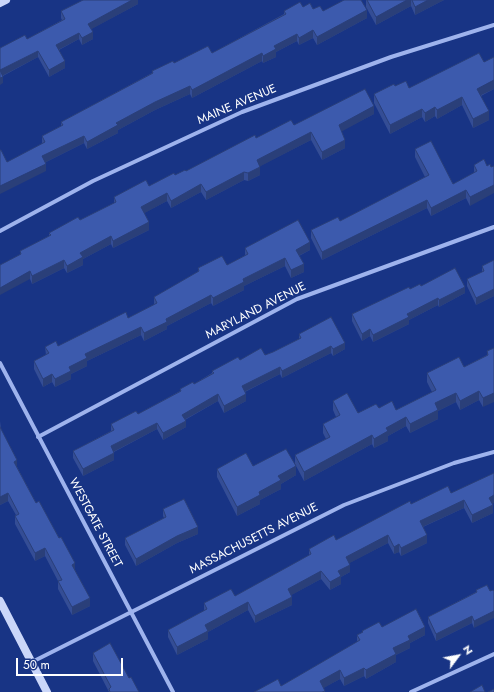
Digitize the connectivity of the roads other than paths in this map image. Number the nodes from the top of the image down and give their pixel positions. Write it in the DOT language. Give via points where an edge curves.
graph roads {
  1 [pos="6,0"];
  2 [pos="0,3"];
  3 [pos="494,25"];
  4 [pos="494,227"];
  5 [pos="0,231"];
  6 [pos="0,364"];
  7 [pos="38,437"];
  8 [pos="494,452"];
  9 [pos="0,601"];
  10 [pos="132,613"];
  11 [pos="494,654"];
  12 [pos="32,662"];
  13 [pos="47,692"];
  14 [pos="173,692"];
  15 [pos="411,692"];
  1 -- 2 [label="main road"];
  3 -- 5 [label="street, MAINE AVENUE" via="391,57 242,112 93,181"];
  4 -- 7 [label="street, MARYLAND AVENUE" via="297,299"];
  6 -- 7 [label="street, WESTGATE STREET"];
  7 -- 10 [label="street, WESTGATE STREET"];
  8 -- 10 [label="street, MASSACHUSETTS AVENUE" via="454,464 344,505"];
  9 -- 12 [label="main road"];
  10 -- 12 [label="street, MASSACHUSETTS AVENUE"];
  10 -- 14 [label="street, WESTGATE STREET"];
  11 -- 15 [label="street"];
  12 -- 13 [label="main road"];
}
